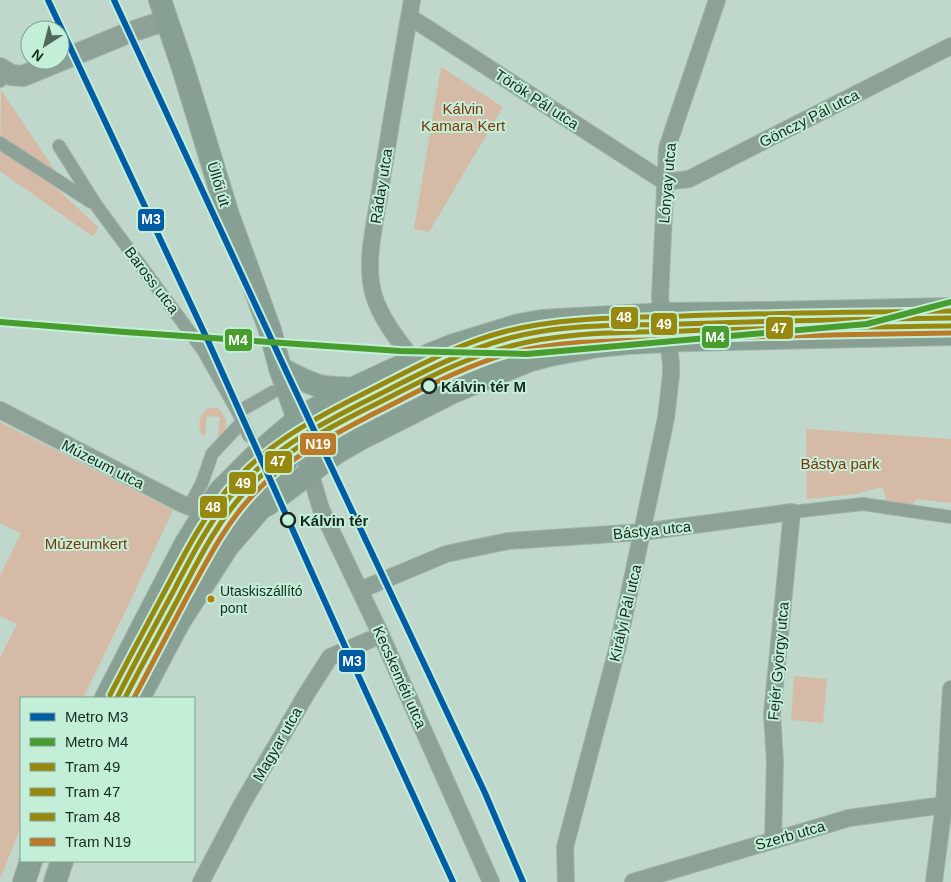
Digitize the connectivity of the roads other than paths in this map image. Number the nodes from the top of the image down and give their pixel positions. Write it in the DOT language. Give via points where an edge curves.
graph roads {
  1 [pos="412,0"];
  2 [pos="717,0"];
  3 [pos="163,10"];
  4 [pos="410,17"];
  5 [pos="951,46"];
  6 [pos="0,68"];
  7 [pos="0,143"];
  8 [pos="59,146"];
  9 [pos="665,182"];
  10 [pos="96,205"];
  11 [pos="951,309"];
  12 [pos="664,314"];
  13 [pos="951,334"];
  14 [pos="668,342"];
  15 [pos="414,360"];
  16 [pos="280,368"];
  17 [pos="352,389"];
  18 [pos="273,392"];
  19 [pos="0,410"];
  20 [pos="240,417"];
  21 [pos="298,419"];
  22 [pos="255,442"];
  23 [pos="310,472"];
  24 [pos="199,506"];
  25 [pos="260,510"];
  26 [pos="792,512"];
  27 [pos="951,517"];
  28 [pos="642,532"];
  29 [pos="360,590"];
  30 [pos="381,635"];
  31 [pos="951,689"];
  32 [pos="107,697"];
  33 [pos="140,697"];
  34 [pos="948,804"];
  35 [pos="773,840"];
  36 [pos="31,862"];
  37 [pos="62,862"];
  38 [pos="24,882"];
  39 [pos="55,882"];
  40 [pos="201,882"];
  41 [pos="491,882"];
  42 [pos="566,882"];
  43 [pos="633,882"];
  44 [pos="934,882"];
  1 -- 4 [label="street, Ráday utca"];
  2 -- 9 [label="street, Lónyay utca" via="667,148"];
  3 -- 6 [label="street" via="128,33 24,76 12,75"];
  3 -- 16 [label="main road, Üllői út"];
  4 -- 9 [label="street, Török Pál utca"];
  4 -- 15 [label="street, Ráday utca" via="369,265 374,296 381,312"];
  5 -- 9 [label="street, Gönczy Pál utca" via="689,178"];
  7 -- 10 [label="street, Baross utca"];
  8 -- 10 [label="street, Baross utca"];
  9 -- 12 [label="street, Lónyay utca" via="660,298"];
  10 -- 20 [label="street, Baross utca" via="203,350"];
  11 -- 12 [label="main road"];
  12 -- 14 [label="street, Lónyay utca"];
  12 -- 15 [label="main road" via="542,320"];
  13 -- 14 [label="main road"];
  14 -- 23 [label="main road" via="598,346 528,361 453,392 360,439"];
  14 -- 28 [label="street, Királyi Pál utca" via="671,375 666,418"];
  15 -- 17 [label="main road"];
  16 -- 17 [label="main road" via="323,387"];
  16 -- 21 [label="main road"];
  16 -- 22 [label="main road" via="282,400 275,432"];
  17 -- 21 [label="main road"];
  18 -- 20 [label="street"];
  19 -- 24 [label="street, Múzeum utca" via="178,502"];
  20 -- 22 [label="street, Baross utca"];
  20 -- 24 [label="street" via="212,454 202,483"];
  21 -- 22 [label="main road"];
  21 -- 23 [label="street"];
  21 -- 25 [label="main road" via="286,462"];
  22 -- 24 [label="main road" via="234,476"];
  23 -- 25 [label="main road"];
  23 -- 29 [label="street, Kecskeméti utca" via="321,509"];
  24 -- 32 [label="main road" via="186,543"];
  25 -- 33 [label="main road" via="216,563 179,622"];
  26 -- 27 [label="street, Bástya utca" via="863,504"];
  26 -- 28 [label="street, Bástya utca"];
  26 -- 35 [label="street, Fejér György utca" via="772,714 775,762"];
  28 -- 29 [label="street, Bástya utca" via="508,541 446,554"];
  28 -- 42 [label="street, Királyi Pál utca" via="618,646 566,846"];
  29 -- 30 [label="street, Kecskeméti utca"];
  30 -- 40 [label="street, Magyar utca" via="330,657 242,804"];
  30 -- 41 [label="street, Kecskeméti utca"];
  31 -- 34 [label="street"];
  34 -- 35 [label="street, Szerb utca" via="849,818"];
  34 -- 44 [label="street"];
  35 -- 43 [label="street, Szerb utca"];
  36 -- 38 [label="main road"];
  37 -- 39 [label="main road"];
}
